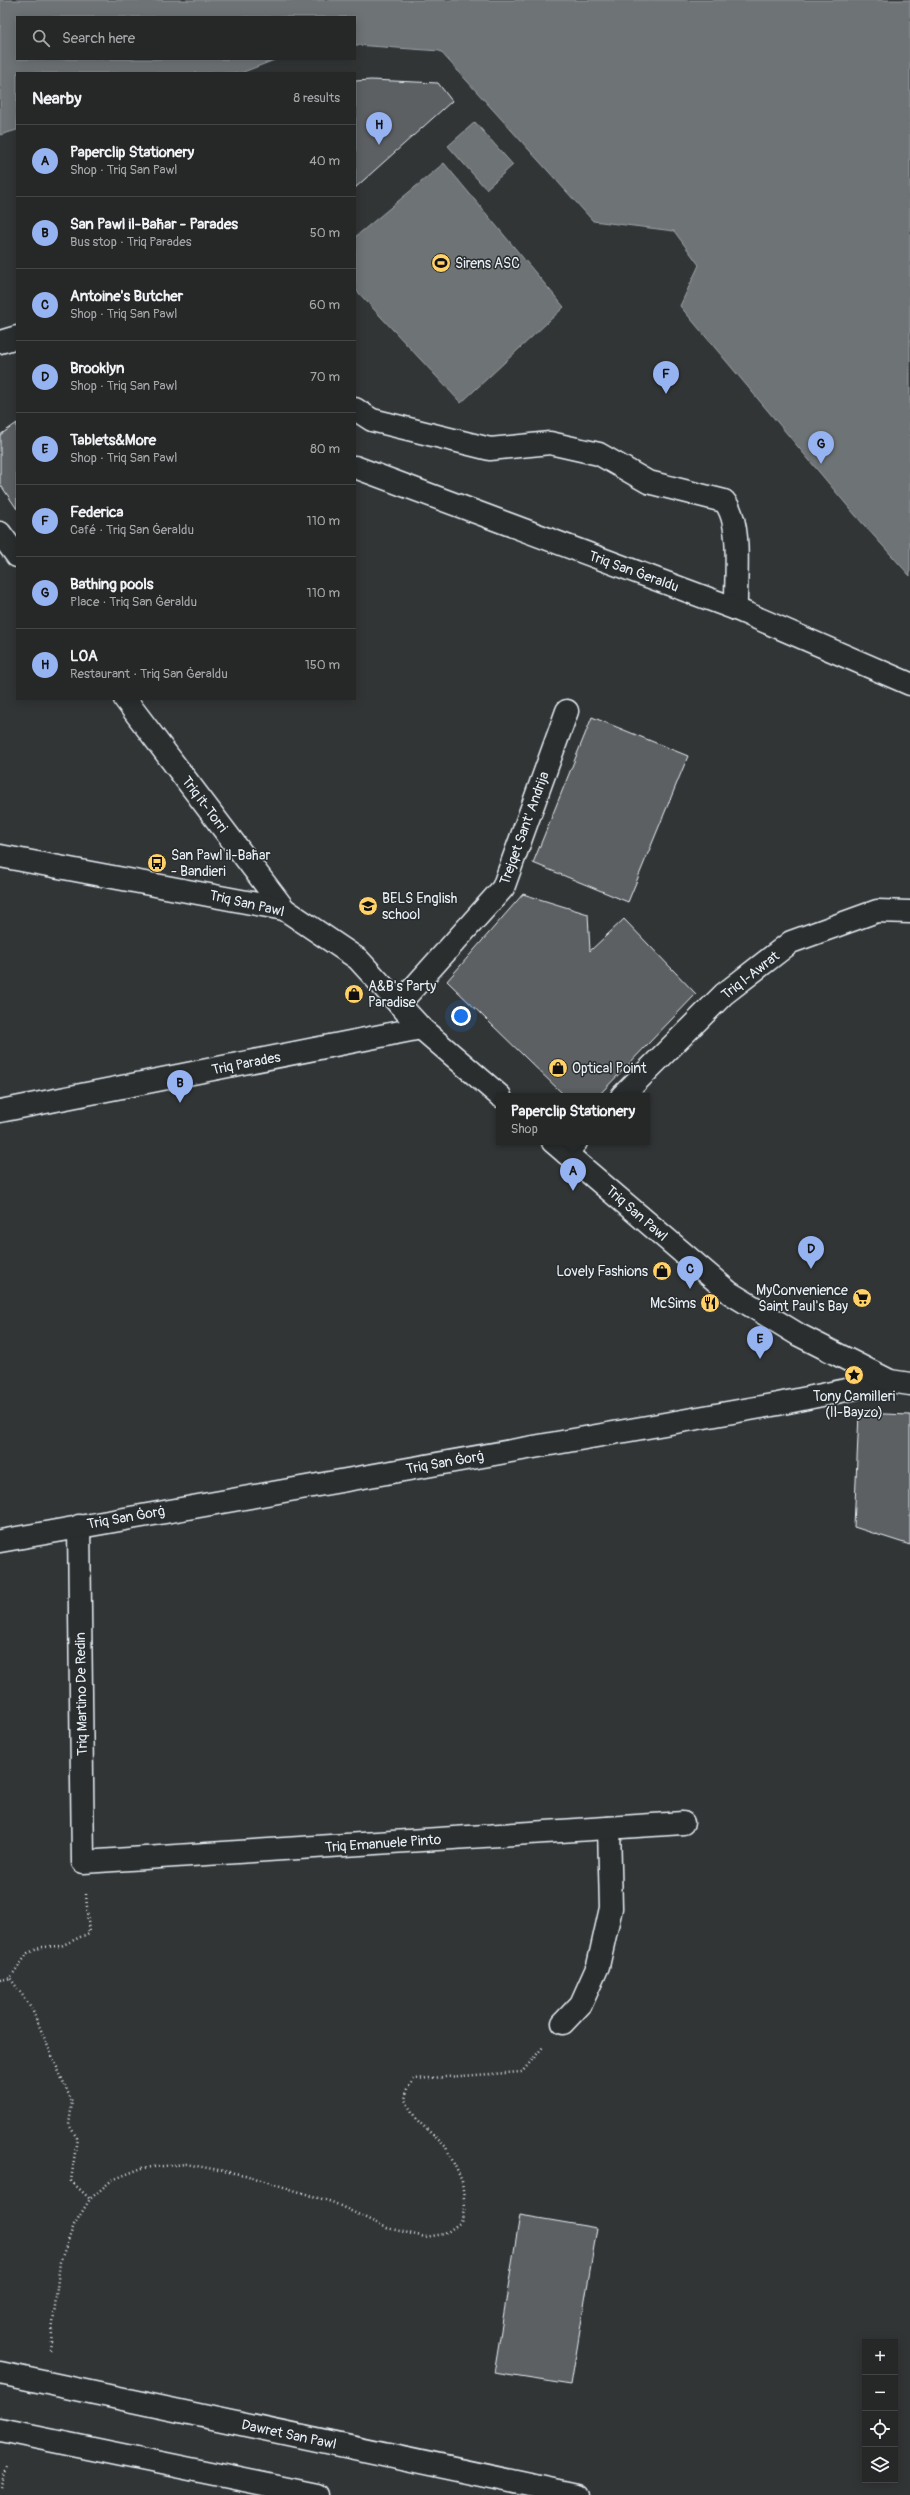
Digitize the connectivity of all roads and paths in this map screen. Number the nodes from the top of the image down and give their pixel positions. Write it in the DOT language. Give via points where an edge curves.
graph roads {
  1 [pos="16,336"];
  2 [pos="0,342"];
  3 [pos="356,410"];
  4 [pos="356,467"];
  5 [pos="0,533"];
  6 [pos="16,555"];
  7 [pos="736,608"];
  8 [pos="910,684"];
  9 [pos="126,700"];
  10 [pos="567,711"];
  11 [pos="0,856"];
  12 [pos="284,909"];
  13 [pos="910,912"];
  14 [pos="399,1004"];
  15 [pos="421,1028"];
  16 [pos="497,1093"];
  17 [pos="625,1093"];
  18 [pos="0,1111"];
  19 [pos="565,1146"];
  20 [pos="900,1382"];
  21 [pos="79,1526"];
  22 [pos="0,1541"];
  23 [pos="683,1823"];
  24 [pos="610,1828"];
  25 [pos="83,1862"];
  26 [pos="10,1978"];
  27 [pos="0,1980"];
  28 [pos="563,2023"];
  29 [pos="90,2199"];
  30 [pos="0,2373"];
  31 [pos="46,2382"];
  32 [pos="0,2430"];
  33 [pos="317,2495"];
  34 [pos="577,2495"];
  1 -- 2 [label="main road"];
  3 -- 7 [label="main road" via="372,420 490,449 550,443 599,454 648,482 724,501 733,517"];
  4 -- 7 [label="main road, Triq San Ġeraldu"];
  5 -- 6 [label="main road"];
  7 -- 8 [label="main road, Triq San Ġeraldu"];
  9 -- 12 [label="main road, Triq it-Torri"];
  10 -- 14 [label="main road, Trejqet Sant' Andrija" via="503,888"];
  11 -- 12 [label="main road, Triq San Pawl"];
  12 -- 14 [label="main road, Triq San Pawl" via="358,959"];
  13 -- 17 [label="main road, Triq l-Awrat" via="877,911 791,942 724,994"];
  14 -- 15 [label="main road, Triq San Pawl"];
  15 -- 16 [label="main road, Triq San Pawl"];
  15 -- 18 [label="main road, Triq Parades"];
  19 -- 20 [label="main road, Triq San Pawl" via="730,1293 799,1335"];
  20 -- 21 [label="main road, Triq San Ġorġ"];
  21 -- 22 [label="main road, Triq San Ġorġ"];
  21 -- 25 [label="main road, Triq Martino De Redin"];
  23 -- 24 [label="main road, Triq Emanuele Pinto"];
  24 -- 25 [label="main road, Triq Emanuele Pinto"];
  24 -- 28 [label="main road" via="611,1908 598,1966 581,2004"];
  25 -- 26 [label="path" via="89,1933 62,1946 42,1947 28,1953"];
  26 -- 27 [label="path"];
  26 -- 29 [label="path" via="31,2007 72,2102 68,2125 77,2138 71,2181"];
  28 -- 29 [label="path" via="522,2072 414,2079 407,2089 405,2100 416,2119 446,2146 462,2181 465,2207 461,2222 445,2234 425,2238 387,2228 332,2202 245,2175 186,2164 142,2168 112,2180"];
  29 -- 31 [label="path" via="74,2225 60,2262"];
  30 -- 31 [label="main road, Dawret San Pawl"];
  31 -- 34 [label="main road, Dawret San Pawl"];
  32 -- 33 [label="main road"];
}
